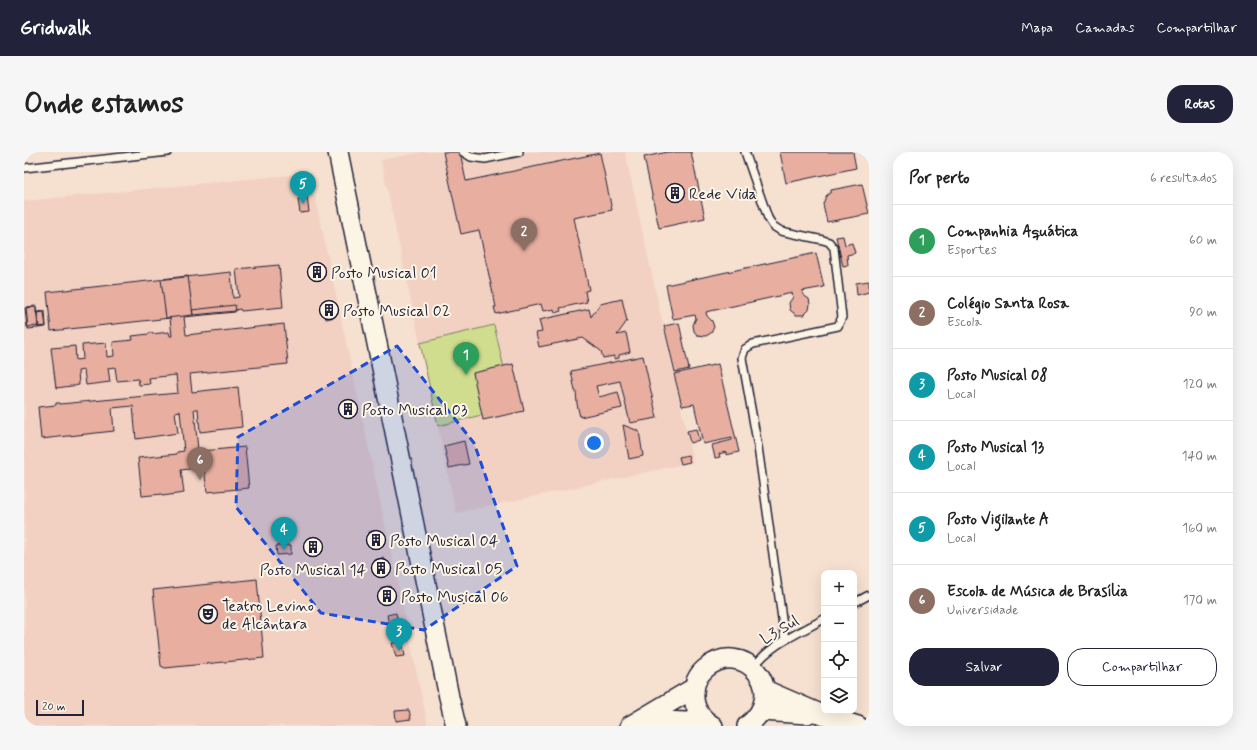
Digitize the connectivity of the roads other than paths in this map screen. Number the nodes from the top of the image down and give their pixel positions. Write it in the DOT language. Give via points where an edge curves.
graph roads {
  1 [pos="168,152"];
  2 [pos="338,152"];
  3 [pos="464,152"];
  4 [pos="519,152"];
  5 [pos="745,152"];
  6 [pos="24,168"];
  7 [pos="869,595"];
  8 [pos="857,601"];
  9 [pos="821,621"];
  10 [pos="785,640"];
  11 [pos="753,668"];
  12 [pos="694,688"];
  13 [pos="765,690"];
  14 [pos="762,711"];
  15 [pos="825,716"];
  16 [pos="636,723"];
  17 [pos="710,724"];
  18 [pos="456,726"];
  19 [pos="747,726"];
  20 [pos="858,726"];
  1 -- 6 [label="lane"];
  2 -- 18 [label="street"];
  3 -- 4 [label="lane" via="471,157 485,159"];
  5 -- 10 [label="lane" via="773,226 829,242 834,248 839,280 842,317 838,326 753,344 745,349 742,358 758,447"];
  7 -- 8 [label="lane"];
  9 -- 10 [label="lane, L3 Sul"];
  10 -- 11 [label="lane, L3 Sul" via="767,652"];
  11 -- 12 [label="street" via="736,659 718,661 702,671"];
  11 -- 13 [label="street" via="761,678"];
  12 -- 16 [label="street"];
  12 -- 17 [label="street" via="694,703 701,717"];
  13 -- 14 [label="street"];
  13 -- 15 [label="street"];
  14 -- 15 [label="street"];
  14 -- 19 [label="street" via="756,720"];
  15 -- 20 [label="street"];
  16 -- 17 [label="street"];
}
